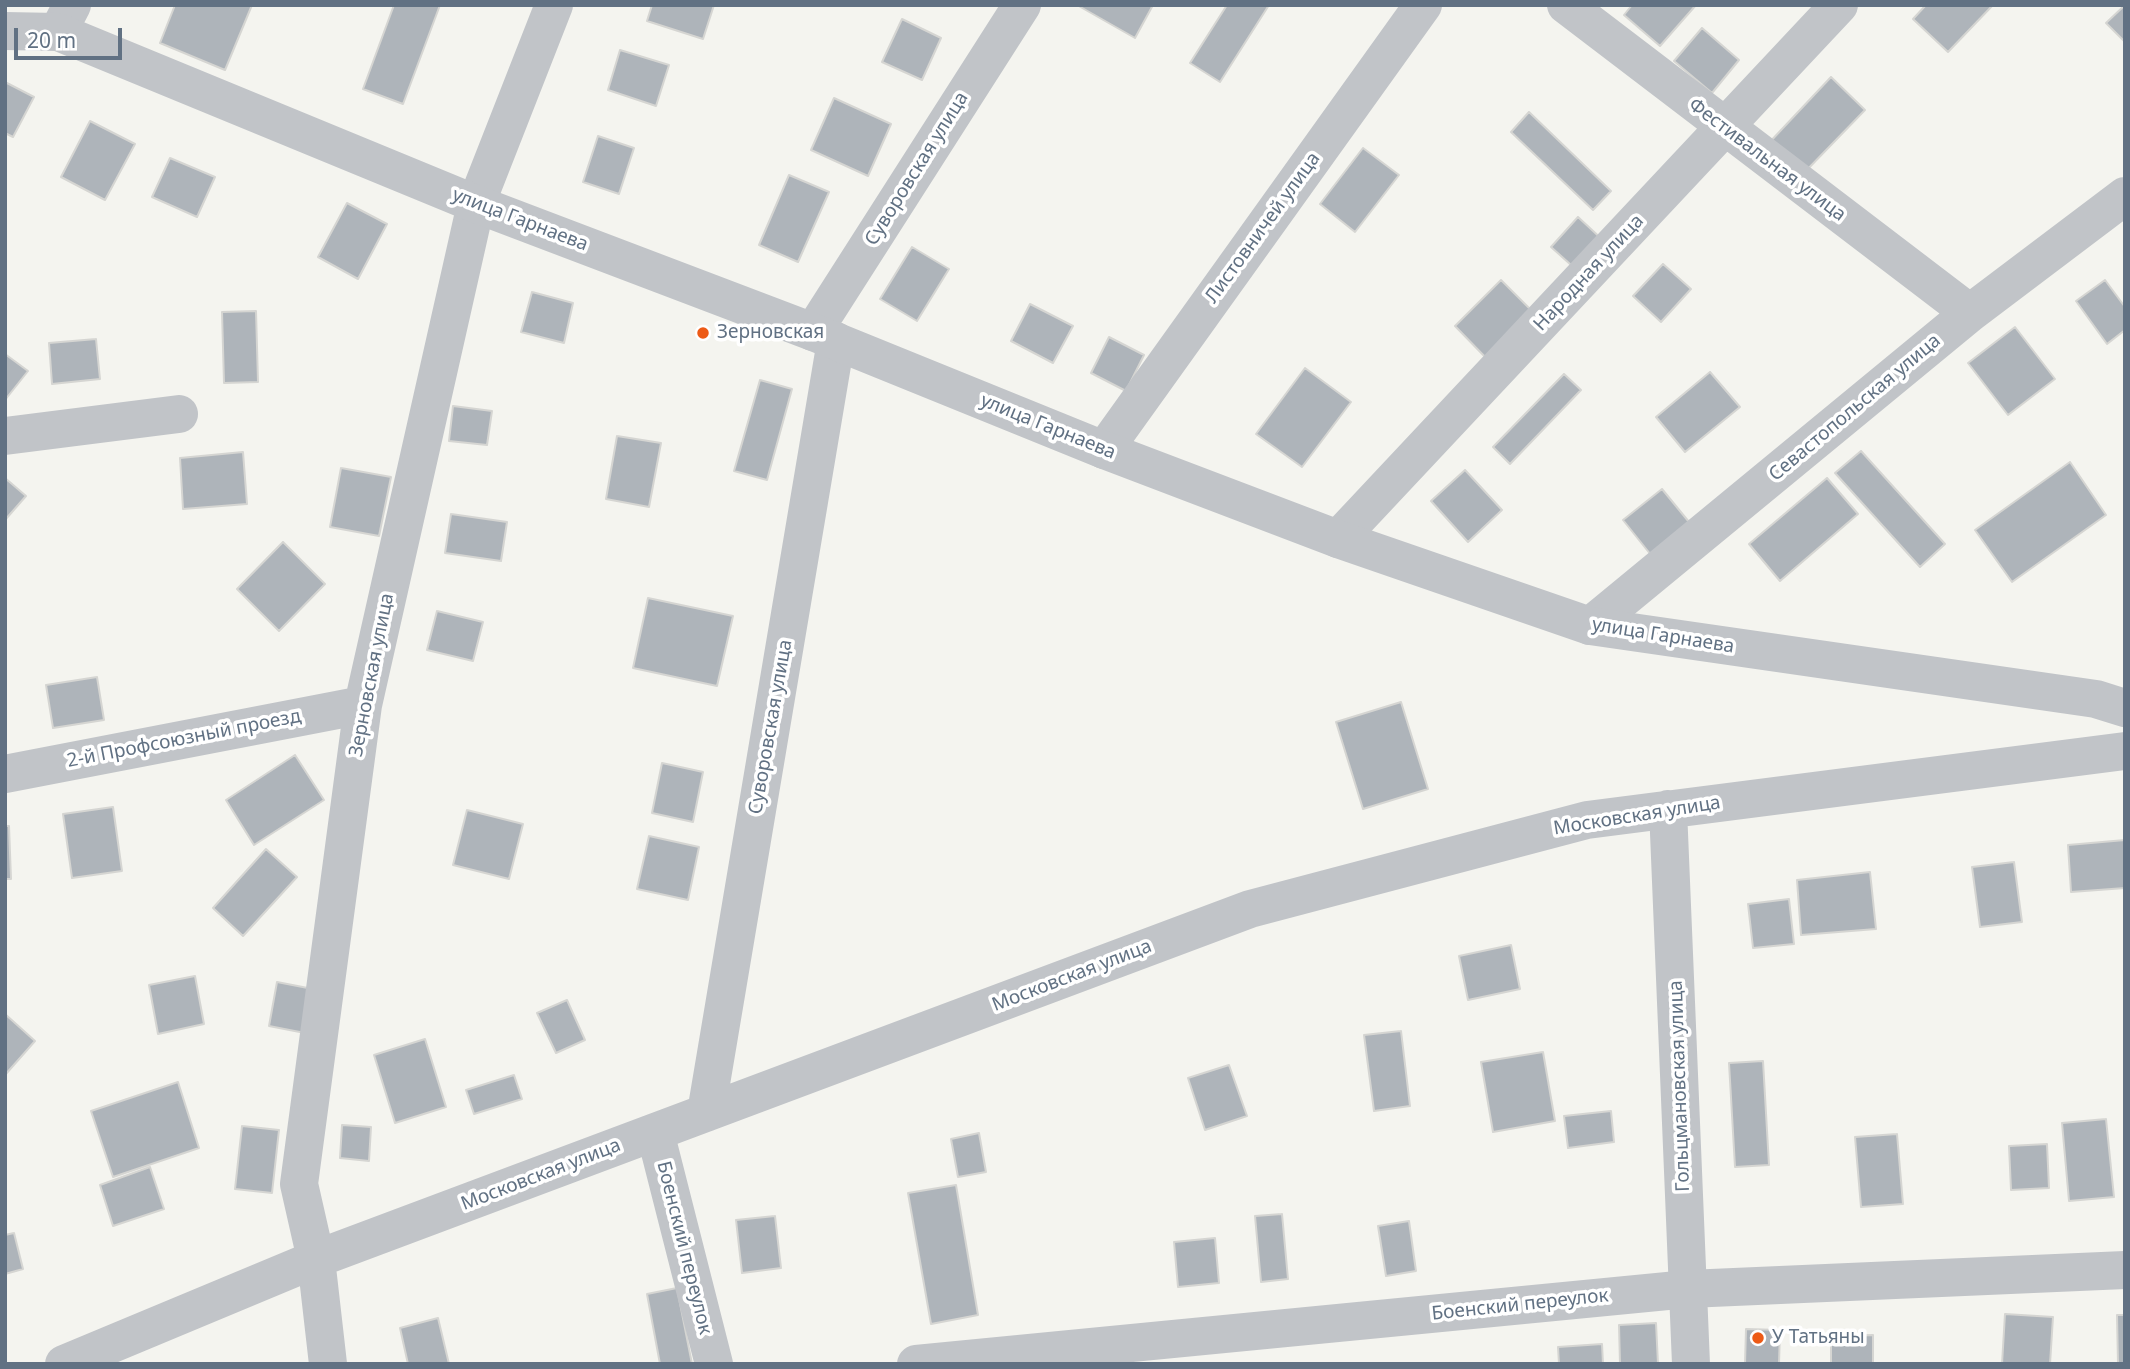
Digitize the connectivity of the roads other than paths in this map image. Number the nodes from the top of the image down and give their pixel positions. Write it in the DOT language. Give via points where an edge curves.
graph roads {
  1 [pos="554,5"];
  2 [pos="1021,5"];
  3 [pos="1423,5"];
  4 [pos="1566,5"];
  5 [pos="1839,5"];
  6 [pos="65,18"];
  7 [pos="5,31"];
  8 [pos="1725,128"];
  9 [pos="2125,196"];
  10 [pos="476,204"];
  11 [pos="1970,313"];
  12 [pos="825,337"];
  13 [pos="179,414"];
  14 [pos="5,436"];
  15 [pos="1104,450"];
  16 [pos="1338,539"];
  17 [pos="1590,626"];
  18 [pos="363,705"];
  19 [pos="2125,708"];
  20 [pos="2125,751"];
  21 [pos="5,774"];
  22 [pos="1668,809"];
  23 [pos="706,1113"];
  24 [pos="655,1132"];
  25 [pos="316,1259"];
  26 [pos="2125,1270"];
  27 [pos="1688,1289"];
  28 [pos="64,1364"];
  29 [pos="328,1364"];
  30 [pos="714,1364"];
  31 [pos="916,1364"];
  32 [pos="1691,1364"];
  1 -- 10 [label="street, Зерновская улица"];
  2 -- 12 [label="street, Суворовская улица"];
  3 -- 15 [label="street, Листовничей улица"];
  4 -- 8 [label="street, Фестивальная улица"];
  5 -- 8 [label="street, Народная улица"];
  6 -- 7 [label="street, улица Гарнаева"];
  6 -- 10 [label="street, улица Гарнаева"];
  8 -- 11 [label="street, Фестивальная улица"];
  8 -- 16 [label="street, Народная улица"];
  9 -- 11 [label="street, Севастопольская улица"];
  10 -- 12 [label="street, улица Гарнаева"];
  10 -- 18 [label="street, Зерновская улица"];
  11 -- 17 [label="street, Севастопольская улица"];
  12 -- 15 [label="street, улица Гарнаева"];
  12 -- 23 [label="street, Суворовская улица"];
  13 -- 14 [label="street"];
  15 -- 16 [label="street, улица Гарнаева"];
  16 -- 17 [label="street, улица Гарнаева"];
  17 -- 19 [label="street, улица Гарнаева" via="2096,699"];
  18 -- 21 [label="street, 2-й Профсоюзный проезд"];
  18 -- 25 [label="street, Зерновская улица" via="299,1184"];
  20 -- 22 [label="street, Московская улица"];
  22 -- 23 [label="street, Московская улица" via="1587,820 1250,909"];
  22 -- 27 [label="street, Гольцмановская улица"];
  23 -- 24 [label="street, Московская улица"];
  24 -- 25 [label="street, Московская улица"];
  24 -- 30 [label="street, Боенский переулок"];
  25 -- 28 [label="street, Московская улица"];
  25 -- 29 [label="street, Зерновская улица"];
  26 -- 27 [label="street, Боенский переулок"];
  27 -- 31 [label="street, Боенский переулок"];
  27 -- 32 [label="street, Гольцмановская улица"];
}
